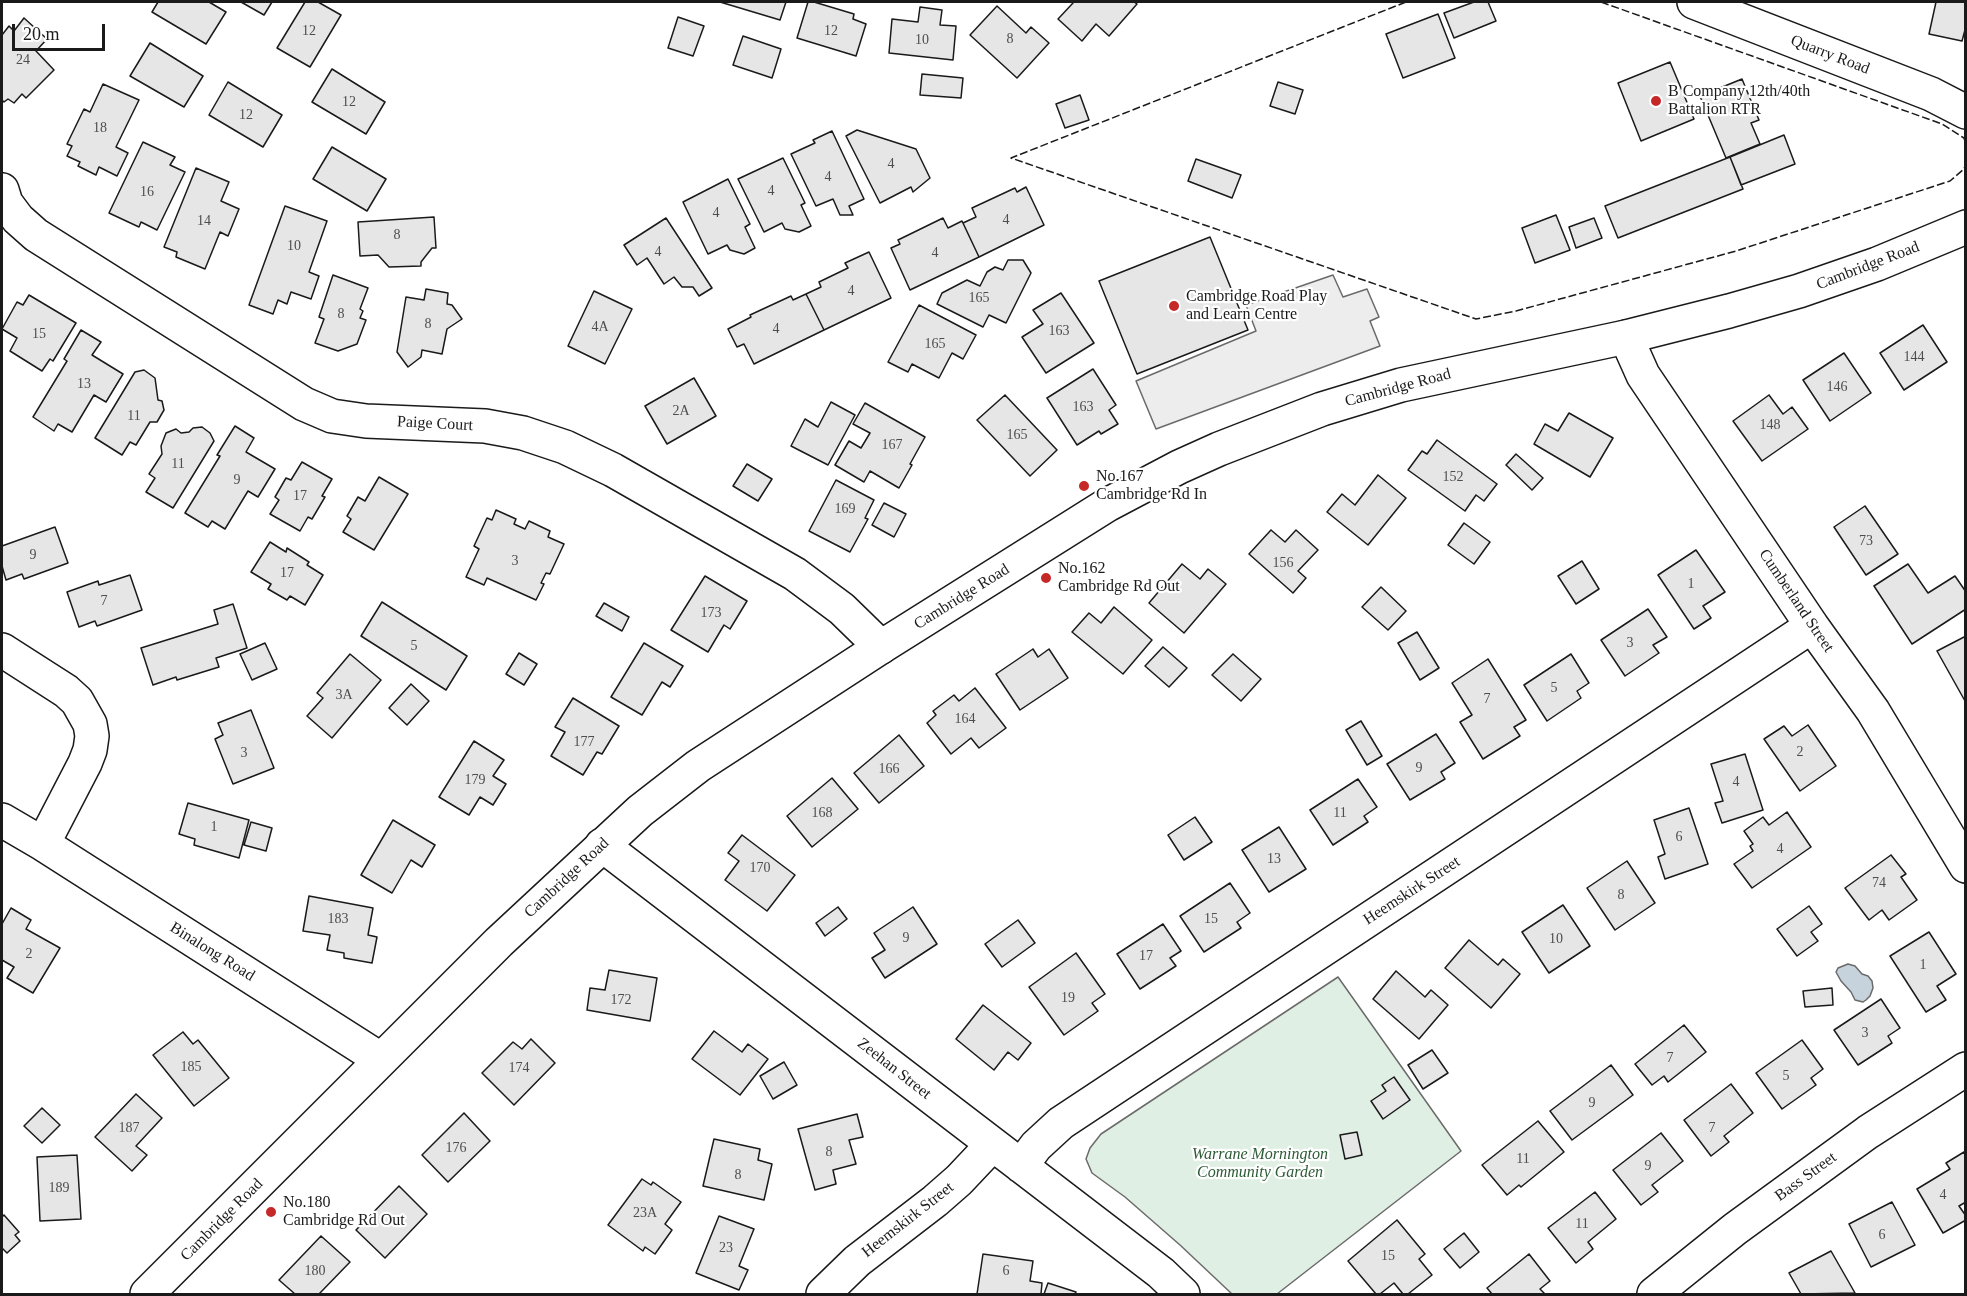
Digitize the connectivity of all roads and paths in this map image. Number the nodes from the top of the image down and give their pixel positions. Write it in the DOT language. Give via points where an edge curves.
graph roads {
  1 [pos="1694,2"];
  2 [pos="1965,112"];
  3 [pos="2,190"];
  4 [pos="1965,227"];
  5 [pos="1626,336"];
  6 [pos="1812,626"];
  7 [pos="881,647"];
  8 [pos="2,650"];
  9 [pos="2,820"];
  10 [pos="43,844"];
  11 [pos="602,845"];
  12 [pos="1965,866"];
  13 [pos="381,1059"];
  14 [pos="1965,1069"];
  15 [pos="992,1145"];
  16 [pos="1021,1166"];
  17 [pos="147,1294"];
  18 [pos="823,1294"];
  19 [pos="1184,1294"];
  20 [pos="1654,1294"];
  1 -- 2 [label="street, Quarry Road" via="1931,94"];
  3 -- 7 [label="street, Paige Court" via="18,219 36,235 304,405 332,416 366,421 485,426 565,447 613,470 795,574 842,609"];
  4 -- 5 [label="street, Cambridge Road" via="1799,291"];
  5 -- 6 [label="street, Cumberland Street" via="1643,375"];
  5 -- 7 [label="street, Cambridge Road" via="1401,385 1243,438 1107,505"];
  6 -- 12 [label="street, Cumberland Street" via="1873,711"];
  6 -- 16 [label="street, Heemskirk Street" via="1061,1123"];
  7 -- 11 [label="street, Cambridge Road" via="698,766"];
  8 -- 10 [label="street" via="66,691 77,701 90,724 90,750"];
  9 -- 10 [label="street, Binalong Road"];
  10 -- 13 [label="street, Binalong Road"];
  11 -- 13 [label="street, Cambridge Road"];
  11 -- 15 [label="street, Zeehan Street"];
  13 -- 17 [label="street, Cambridge Road"];
  14 -- 20 [label="street, Bass Street" via="1868,1132"];
  15 -- 16 [label="street, Zeehan Street"];
  15 -- 18 [label="street, Heemskirk Street" via="959,1180 857,1261"];
  16 -- 19 [label="street, Zeehan Street"];
}
